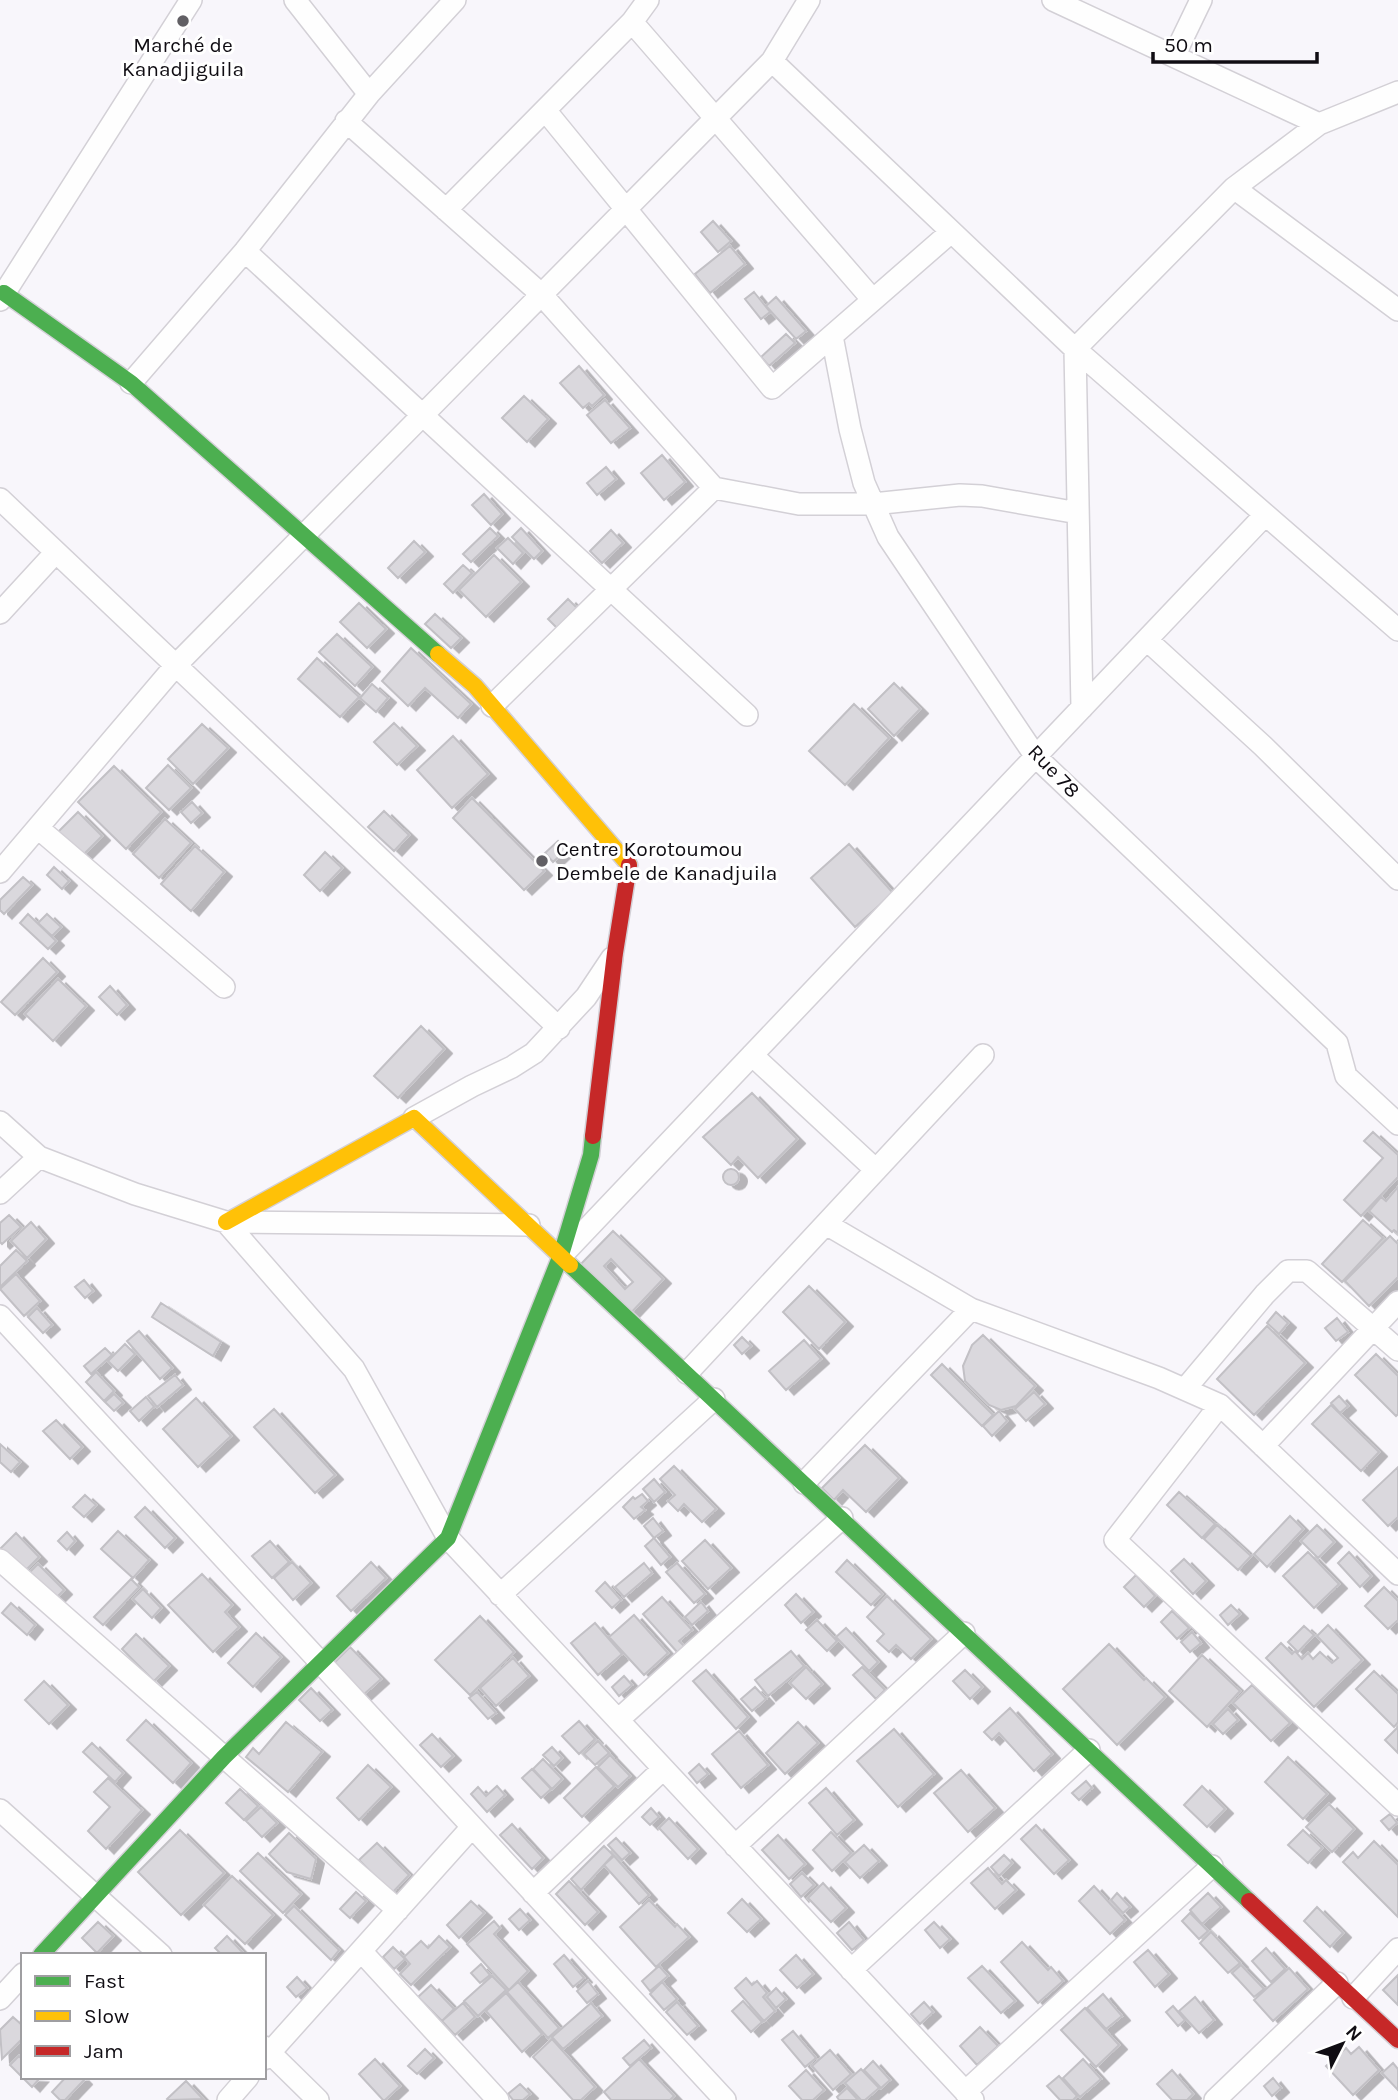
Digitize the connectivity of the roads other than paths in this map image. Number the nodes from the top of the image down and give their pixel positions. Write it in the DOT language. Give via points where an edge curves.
graph roads {
  1 [pos="191,0"];
  2 [pos="295,0"];
  3 [pos="455,0"];
  4 [pos="648,0"];
  5 [pos="809,0"];
  6 [pos="1053,0"];
  7 [pos="1201,0"];
  8 [pos="632,22"];
  9 [pos="1174,56"];
  10 [pos="772,61"];
  11 [pos="1398,92"];
  12 [pos="369,94"];
  13 [pos="545,110"];
  14 [pos="715,118"];
  15 [pos="346,121"];
  16 [pos="1318,124"];
  17 [pos="1234,188"];
  18 [pos="626,209"];
  19 [pos="446,210"];
  20 [pos="951,232"];
  21 [pos="245,251"];
  22 [pos="541,294"];
  23 [pos="2,297"];
  24 [pos="873,300"];
  25 [pos="1398,310"];
  26 [pos="832,336"];
  27 [pos="1075,349"];
  28 [pos="131,383"];
  29 [pos="422,415"];
  30 [pos="714,488"];
  31 [pos="0,499"];
  32 [pos="873,503"];
  33 [pos="1078,513"];
  34 [pos="1265,516"];
  35 [pos="304,535"];
  36 [pos="56,552"];
  37 [pos="611,589"];
  38 [pos="0,613"];
  39 [pos="1398,630"];
  40 [pos="1147,640"];
  41 [pos="176,665"];
  42 [pos="492,706"];
  43 [pos="1082,708"];
  44 [pos="747,715"];
  45 [pos="1036,757"];
  46 [pos="38,828"];
  47 [pos="0,872"];
  48 [pos="1398,879"];
  49 [pos="615,953"];
  50 [pos="224,987"];
  51 [pos="559,1028"];
  52 [pos="752,1055"];
  53 [pos="983,1055"];
  54 [pos="414,1118"];
  55 [pos="0,1122"];
  56 [pos="1398,1124"];
  57 [pos="39,1157"];
  58 [pos="876,1170"];
  59 [pos="0,1193"];
  60 [pos="226,1222"];
  61 [pos="826,1223"];
  62 [pos="529,1225"];
  63 [pos="561,1255"];
  64 [pos="1398,1302"];
  65 [pos="971,1309"];
  66 [pos="0,1316"];
  67 [pos="1374,1328"];
  68 [pos="1398,1350"];
  69 [pos="687,1373"];
  70 [pos="1185,1389"];
  71 [pos="714,1399"];
  72 [pos="1220,1405"];
  73 [pos="1263,1446"];
  74 [pos="804,1483"];
  75 [pos="842,1518"];
  76 [pos="448,1538"];
  77 [pos="0,1560"];
  78 [pos="1398,1574"];
  79 [pos="500,1594"];
  80 [pos="964,1633"];
  81 [pos="320,1663"];
  82 [pos="618,1720"];
  83 [pos="1089,1750"];
  84 [pos="224,1757"];
  85 [pos="663,1769"];
  86 [pos="1398,1805"];
  87 [pos="0,1810"];
  88 [pos="472,1827"];
  89 [pos="735,1846"];
  90 [pos="1212,1866"];
  91 [pos="533,1893"];
  92 [pos="95,1896"];
  93 [pos="398,1910"];
  94 [pos="1398,1949"];
  95 [pos="361,1951"];
  96 [pos="43,1953"];
  97 [pos="159,1953"];
  98 [pos="851,1970"];
  99 [pos="21,1976"];
  100 [pos="1345,1991"];
  101 [pos="0,1999"];
  102 [pos="1398,2040"];
  103 [pos="266,2053"];
  104 [pos="246,2079"];
  105 [pos="969,2096"];
  106 [pos="228,2100"];
  107 [pos="318,2100"];
  108 [pos="498,2100"];
  109 [pos="725,2100"];
  110 [pos="1215,2100"];
  1 -- 23 [label="street"];
  2 -- 12 [label="street"];
  3 -- 12 [label="street"];
  4 -- 8 [label="street"];
  5 -- 10 [label="street"];
  6 -- 9 [label="street"];
  7 -- 9 [label="street"];
  8 -- 13 [label="street"];
  8 -- 14 [label="street"];
  9 -- 16 [label="street"];
  10 -- 14 [label="street"];
  10 -- 20 [label="street"];
  11 -- 16 [label="street"];
  12 -- 15 [label="street"];
  13 -- 18 [label="street"];
  13 -- 19 [label="street"];
  14 -- 18 [label="street"];
  14 -- 24 [label="street"];
  15 -- 19 [label="street"];
  15 -- 21 [label="street"];
  16 -- 17 [label="street"];
  17 -- 25 [label="street"];
  17 -- 27 [label="street"];
  18 -- 22 [label="street"];
  18 -- 26 [label="street" via="772,388"];
  19 -- 22 [label="street"];
  20 -- 24 [label="street"];
  20 -- 27 [label="street"];
  21 -- 28 [label="street"];
  21 -- 29 [label="street"];
  22 -- 29 [label="street"];
  22 -- 30 [label="street"];
  23 -- 28 [label="street"];
  24 -- 26 [label="street"];
  26 -- 32 [label="street, Rue 78" via="850,429"];
  27 -- 33 [label="street"];
  27 -- 34 [label="street"];
  28 -- 35 [label="street"];
  29 -- 35 [label="street"];
  29 -- 37 [label="street"];
  30 -- 32 [label="street" via="799,504"];
  30 -- 37 [label="street"];
  31 -- 36 [label="street"];
  32 -- 33 [label="street" via="982,496"];
  32 -- 45 [label="street, Rue 78" via="888,537"];
  33 -- 43 [label="street"];
  34 -- 39 [label="street"];
  34 -- 40 [label="street"];
  35 -- 41 [label="street"];
  35 -- 42 [label="street"];
  36 -- 38 [label="street"];
  36 -- 41 [label="street"];
  37 -- 42 [label="street"];
  37 -- 44 [label="street"];
  40 -- 43 [label="street"];
  40 -- 48 [label="street"];
  41 -- 46 [label="street"];
  41 -- 51 [label="street"];
  42 -- 49 [label="street" via="630,866"];
  43 -- 45 [label="street"];
  45 -- 52 [label="street"];
  45 -- 56 [label="street, Rue 78" via="1337,1043 1346,1076"];
  46 -- 47 [label="street"];
  46 -- 50 [label="street"];
  49 -- 51 [label="street"];
  49 -- 63 [label="street" via="591,1155"];
  51 -- 54 [label="street" via="512,1067"];
  52 -- 58 [label="street"];
  52 -- 63 [label="street"];
  53 -- 58 [label="street"];
  54 -- 60 [label="street"];
  54 -- 62 [label="street"];
  55 -- 57 [label="street"];
  57 -- 59 [label="street"];
  57 -- 60 [label="street" via="135,1195"];
  58 -- 61 [label="street"];
  60 -- 62 [label="street"];
  60 -- 76 [label="street" via="354,1369"];
  61 -- 65 [label="street"];
  61 -- 69 [label="street"];
  62 -- 63 [label="street"];
  63 -- 69 [label="street"];
  63 -- 76 [label="street"];
  64 -- 67 [label="street"];
  65 -- 70 [label="street"];
  65 -- 74 [label="street"];
  66 -- 81 [label="street"];
  67 -- 68 [label="street"];
  67 -- 70 [label="street" via="1307,1271 1288,1271"];
  67 -- 73 [label="street"];
  69 -- 71 [label="street"];
  70 -- 72 [label="street"];
  71 -- 74 [label="street"];
  71 -- 79 [label="street"];
  72 -- 73 [label="street"];
  72 -- 86 [label="street" via="1115,1540"];
  73 -- 78 [label="street"];
  74 -- 75 [label="street"];
  75 -- 80 [label="street"];
  75 -- 82 [label="street"];
  76 -- 79 [label="street"];
  76 -- 81 [label="street"];
  77 -- 84 [label="street"];
  79 -- 82 [label="street"];
  80 -- 83 [label="street"];
  80 -- 89 [label="street"];
  81 -- 84 [label="street"];
  81 -- 88 [label="street"];
  82 -- 85 [label="street"];
  83 -- 90 [label="street"];
  83 -- 98 [label="street"];
  84 -- 92 [label="street"];
  84 -- 93 [label="street"];
  85 -- 89 [label="street"];
  85 -- 91 [label="street"];
  87 -- 92 [label="street"];
  88 -- 91 [label="street"];
  88 -- 93 [label="street"];
  89 -- 98 [label="street"];
  90 -- 100 [label="street"];
  90 -- 105 [label="street"];
  91 -- 109 [label="street"];
  92 -- 96 [label="street"];
  92 -- 97 [label="street"];
  93 -- 95 [label="street"];
  94 -- 100 [label="street"];
  95 -- 103 [label="street"];
  95 -- 108 [label="street"];
  98 -- 105 [label="street"];
  99 -- 101 [label="street"];
  100 -- 102 [label="street"];
  100 -- 110 [label="street"];
  103 -- 107 [label="street"];
  104 -- 106 [label="street"];
}
